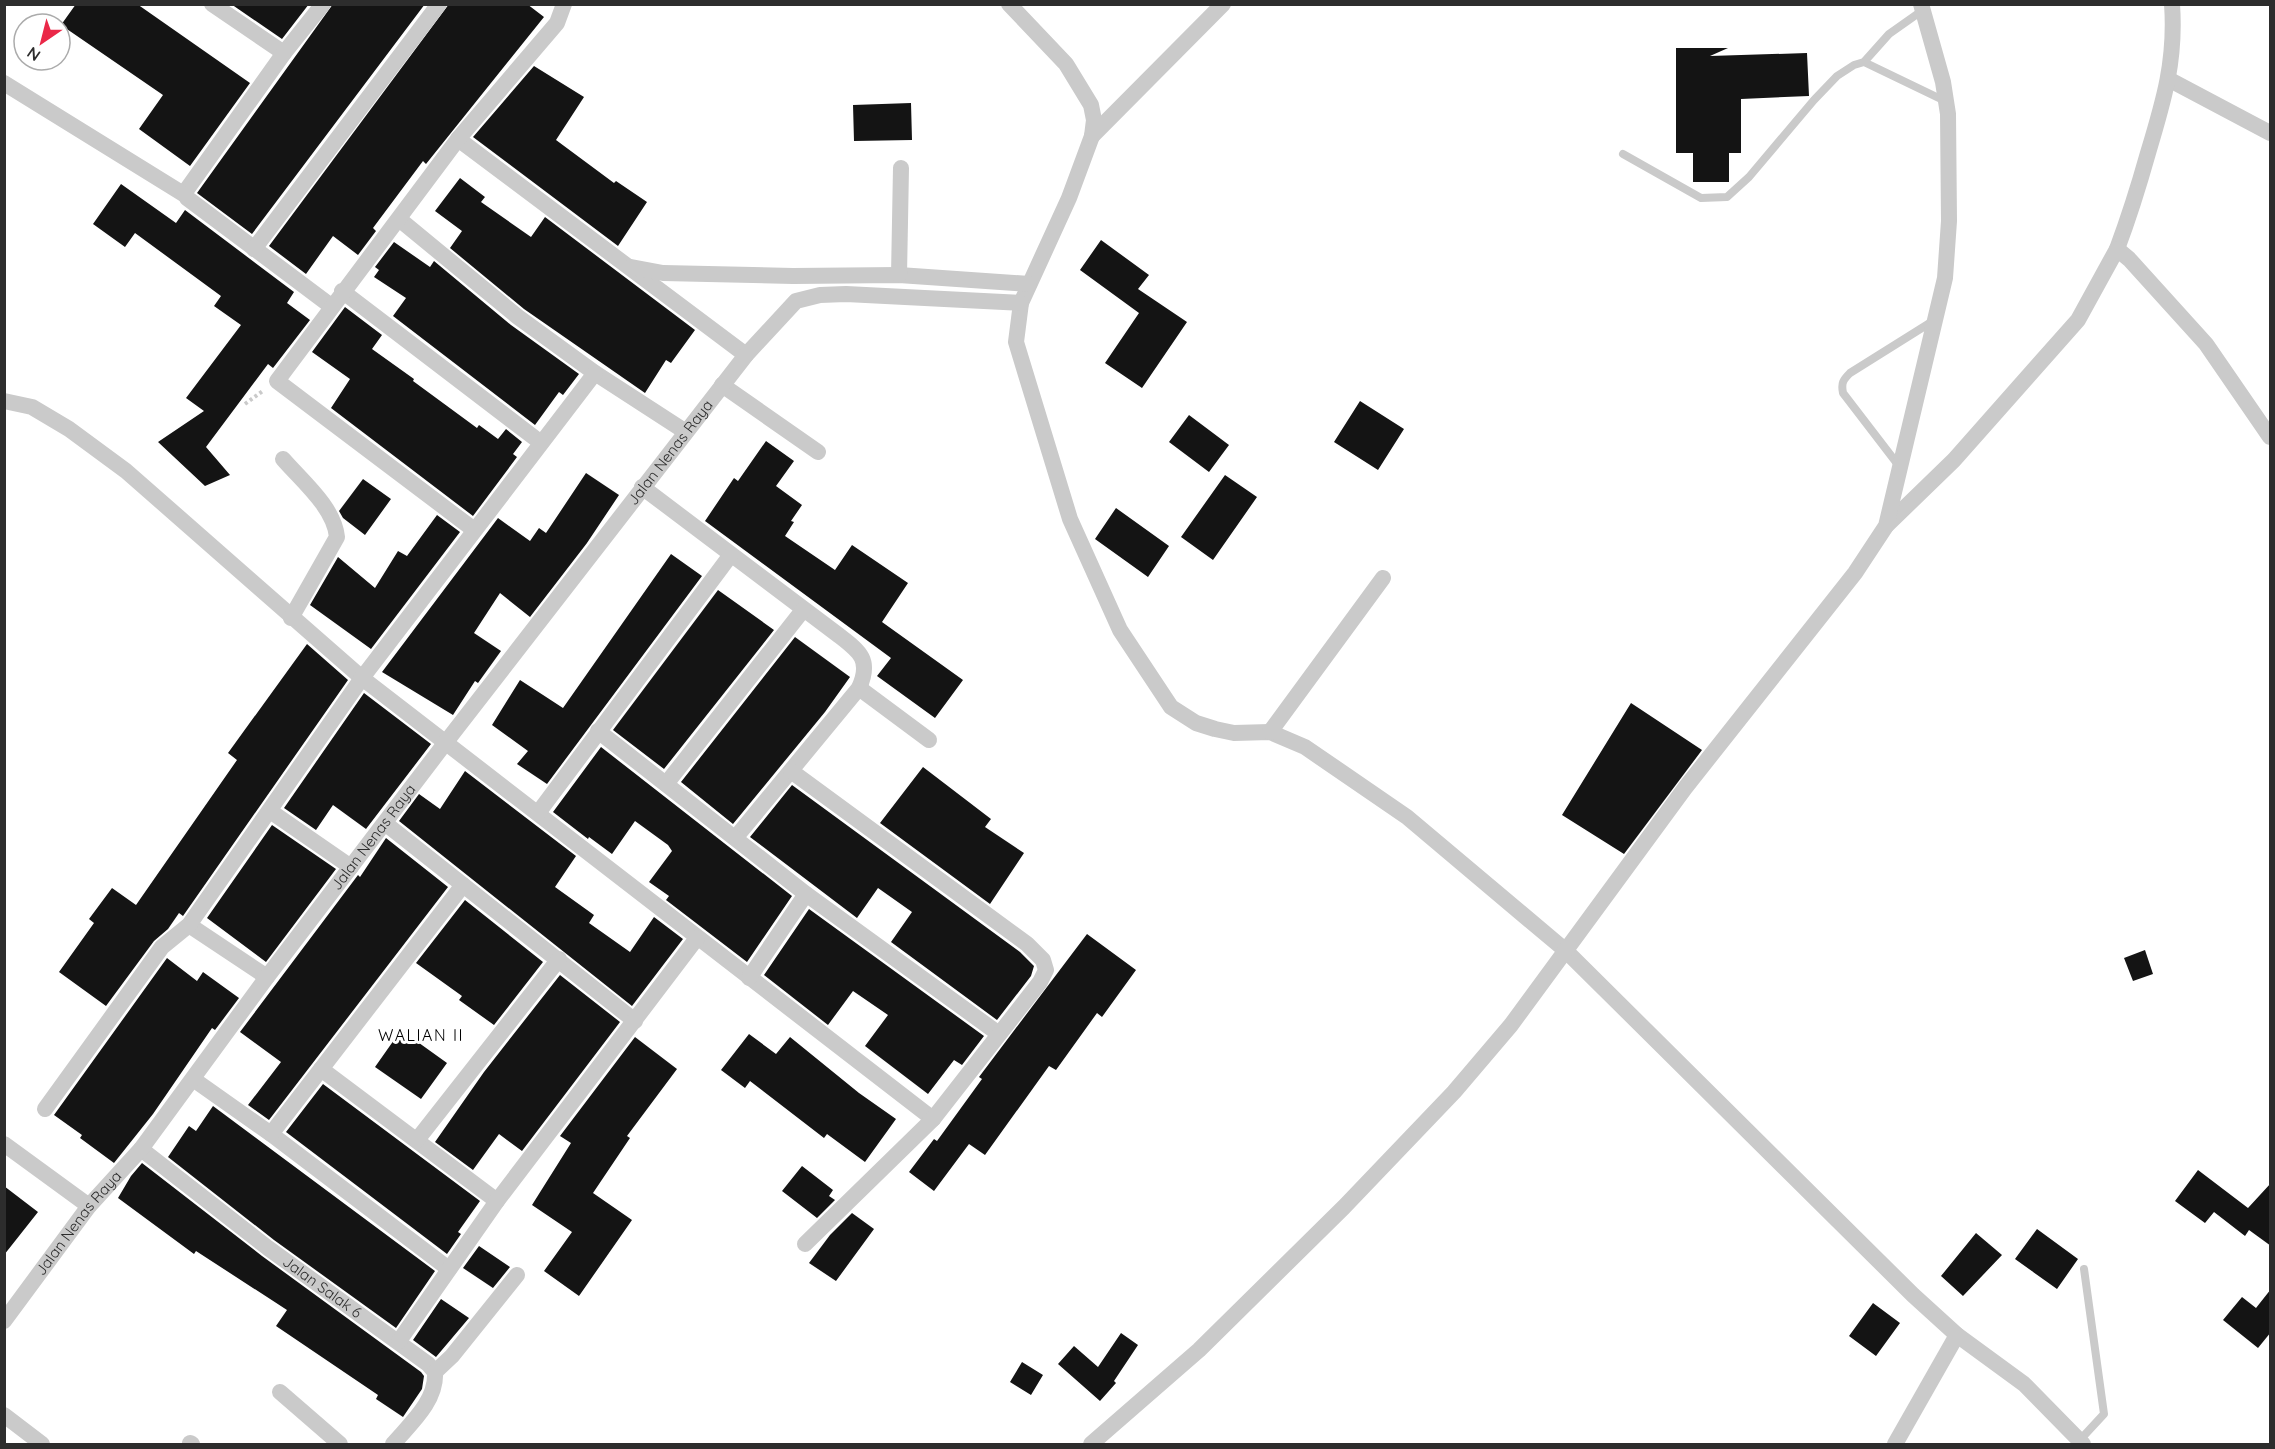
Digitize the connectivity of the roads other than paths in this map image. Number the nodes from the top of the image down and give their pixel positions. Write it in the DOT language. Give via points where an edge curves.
graph roads {
  1 [pos="212,4"];
  2 [pos="323,4"];
  3 [pos="439,4"];
  4 [pos="564,4"];
  5 [pos="1223,4"];
  6 [pos="2172,4"];
  7 [pos="1016,7"];
  8 [pos="1922,7"];
  9 [pos="284,53"];
  10 [pos="1864,62"];
  11 [pos="2170,80"];
  12 [pos="4,82"];
  13 [pos="1946,102"];
  14 [pos="2271,133"];
  15 [pos="1092,136"];
  16 [pos="458,139"];
  17 [pos="1623,154"];
  18 [pos="902,168"];
  19 [pos="185,195"];
  20 [pos="399,219"];
  21 [pos="255,249"];
  22 [pos="2117,249"];
  23 [pos="631,267"];
  24 [pos="899,275"];
  25 [pos="793,276"];
  26 [pos="1029,284"];
  27 [pos="342,291"];
  28 [pos="796,301"];
  29 [pos="1021,303"];
  30 [pos="331,306"];
  31 [pos="1933,321"];
  32 [pos="746,354"];
  33 [pos="595,373"];
  34 [pos="722,385"];
  35 [pos="4,401"];
  36 [pos="686,432"];
  37 [pos="2271,437"];
  38 [pos="540,442"];
  39 [pos="818,452"];
  40 [pos="283,459"];
  41 [pos="1901,469"];
  42 [pos="642,487"];
  43 [pos="1886,526"];
  44 [pos="473,528"];
  45 [pos="730,556"];
  46 [pos="1383,578"];
  47 [pos="803,610"];
  48 [pos="291,618"];
  49 [pos="362,678"];
  50 [pos="859,688"];
  51 [pos="598,730"];
  52 [pos="1270,732"];
  53 [pos="929,740"];
  54 [pos="446,742"];
  55 [pos="791,771"];
  56 [pos="666,784"];
  57 [pos="270,811"];
  58 [pos="538,813"];
  59 [pos="386,824"];
  60 [pos="736,837"];
  61 [pos="351,867"];
  62 [pos="463,885"];
  63 [pos="806,894"];
  64 [pos="189,925"];
  65 [pos="697,938"];
  66 [pos="1565,950"];
  67 [pos="559,959"];
  68 [pos="267,977"];
  69 [pos="749,978"];
  70 [pos="635,1021"];
  71 [pos="999,1034"];
  72 [pos="321,1069"];
  73 [pos="193,1079"];
  74 [pos="45,1109"];
  75 [pos="933,1119"];
  76 [pos="271,1134"];
  77 [pos="417,1140"];
  78 [pos="4,1144"];
  79 [pos="141,1149"];
  80 [pos="497,1201"];
  81 [pos="89,1206"];
  82 [pos="805,1244"];
  83 [pos="449,1269"];
  84 [pos="2084,1269"];
  85 [pos="517,1275"];
  86 [pos="4,1321"];
  87 [pos="1957,1335"];
  88 [pos="399,1341"];
  89 [pos="435,1372"];
  90 [pos="280,1392"];
  91 [pos="4,1415"];
  92 [pos="2081,1443"];
  93 [pos="42,1444"];
  94 [pos="340,1444"];
  95 [pos="393,1444"];
  96 [pos="1091,1444"];
  97 [pos="1895,1444"];
  1 -- 9 [label="street"];
  2 -- 9 [label="street"];
  3 -- 21 [label="street"];
  4 -- 16 [label="street" via="557,22"];
  5 -- 15 [label="street"];
  6 -- 11 [label="street"];
  7 -- 15 [label="street" via="1066,64 1091,105"];
  8 -- 10 [label="lane" via="1889,34"];
  8 -- 13 [label="street"];
  9 -- 19 [label="street"];
  10 -- 13 [label="lane"];
  10 -- 17 [label="lane" via="1837,76 1749,177 1727,196 1701,198"];
  11 -- 14 [label="street"];
  11 -- 22 [label="street"];
  12 -- 19 [label="street"];
  13 -- 31 [label="street" via="1949,221 1945,278"];
  15 -- 26 [label="street" via="1060,220"];
  16 -- 20 [label="street"];
  16 -- 23 [label="street"];
  18 -- 24 [label="street"];
  19 -- 21 [label="street"];
  20 -- 27 [label="street"];
  20 -- 33 [label="street" via="518,317"];
  21 -- 30 [label="street"];
  22 -- 37 [label="street" via="2206,344"];
  22 -- 43 [label="street" via="2079,320 1954,460"];
  23 -- 25 [label="street" via="663,273"];
  23 -- 32 [label="street"];
  24 -- 25 [label="street"];
  24 -- 26 [label="street"];
  25 -- 28 [label="street"];
  26 -- 29 [label="street"];
  27 -- 30 [label="street"];
  27 -- 38 [label="street"];
  28 -- 29 [label="street" via="846,294"];
  28 -- 32 [label="street, Jalan Nenas Raya"];
  29 -- 52 [label="street" via="1016,342 1028,382 1070,519 1120,630 1171,707 1196,723 1215,729"];
  30 -- 44 [label="street" via="277,381"];
  31 -- 41 [label="street"];
  31 -- 41 [label="lane" via="1843,380 1843,393"];
  32 -- 34 [label="street, Jalan Nenas Raya"];
  33 -- 36 [label="street"];
  33 -- 38 [label="street"];
  34 -- 36 [label="street, Jalan Nenas Raya"];
  34 -- 39 [label="street"];
  35 -- 48 [label="street" via="32,407 126,471"];
  36 -- 42 [label="street, Jalan Nenas Raya"];
  38 -- 44 [label="street"];
  40 -- 48 [label="street" via="323,505 337,537"];
  41 -- 43 [label="street"];
  42 -- 45 [label="street"];
  42 -- 54 [label="street, Jalan Nenas Raya"];
  43 -- 66 [label="street" via="1855,573 1685,788"];
  44 -- 49 [label="street"];
  45 -- 47 [label="street"];
  45 -- 51 [label="street"];
  46 -- 52 [label="street"];
  47 -- 50 [label="street" via="853,646 864,660"];
  47 -- 56 [label="street"];
  48 -- 49 [label="street"];
  49 -- 54 [label="street"];
  49 -- 57 [label="street"];
  50 -- 53 [label="street"];
  50 -- 55 [label="street"];
  51 -- 56 [label="street"];
  51 -- 58 [label="street"];
  52 -- 66 [label="street" via="1331,763 1407,817"];
  54 -- 58 [label="street"];
  54 -- 59 [label="street, Jalan Nenas Raya"];
  55 -- 60 [label="street"];
  55 -- 71 [label="street" via="1028,944 1043,960 1046,970 1040,982"];
  56 -- 60 [label="street"];
  57 -- 61 [label="street"];
  57 -- 64 [label="street"];
  58 -- 65 [label="street"];
  59 -- 61 [label="street, Jalan Nenas Raya"];
  59 -- 62 [label="street"];
  60 -- 63 [label="street"];
  61 -- 68 [label="street, Jalan Nenas Raya"];
  62 -- 67 [label="street"];
  62 -- 72 [label="street"];
  63 -- 69 [label="street"];
  63 -- 71 [label="street"];
  64 -- 68 [label="street"];
  64 -- 74 [label="street" via="162,947"];
  65 -- 69 [label="street"];
  65 -- 70 [label="street"];
  66 -- 87 [label="street"];
  66 -- 96 [label="street" via="1511,1025 1427,1122 1199,1350"];
  67 -- 70 [label="street"];
  67 -- 77 [label="street"];
  68 -- 73 [label="street, Jalan Nenas Raya"];
  69 -- 75 [label="street"];
  70 -- 80 [label="street"];
  71 -- 75 [label="street"];
  72 -- 76 [label="street"];
  72 -- 77 [label="street"];
  73 -- 76 [label="street"];
  73 -- 79 [label="street, Jalan Nenas Raya"];
  75 -- 82 [label="street"];
  76 -- 83 [label="street"];
  77 -- 80 [label="street"];
  78 -- 81 [label="street"];
  79 -- 81 [label="street, Jalan Nenas Raya"];
  79 -- 88 [label="street, Jalan Salak 6" via="268,1248"];
  80 -- 83 [label="street"];
  81 -- 86 [label="street, Jalan Nenas Raya"];
  83 -- 88 [label="street"];
  84 -- 92 [label="lane" via="2104,1414"];
  85 -- 89 [label="street"];
  87 -- 92 [label="street" via="2024,1384"];
  87 -- 97 [label="street"];
  88 -- 89 [label="street, Jalan Salak 6"];
  89 -- 95 [label="street" via="436,1382 428,1401"];
  90 -- 94 [label="street"];
  91 -- 93 [label="street"];
}
